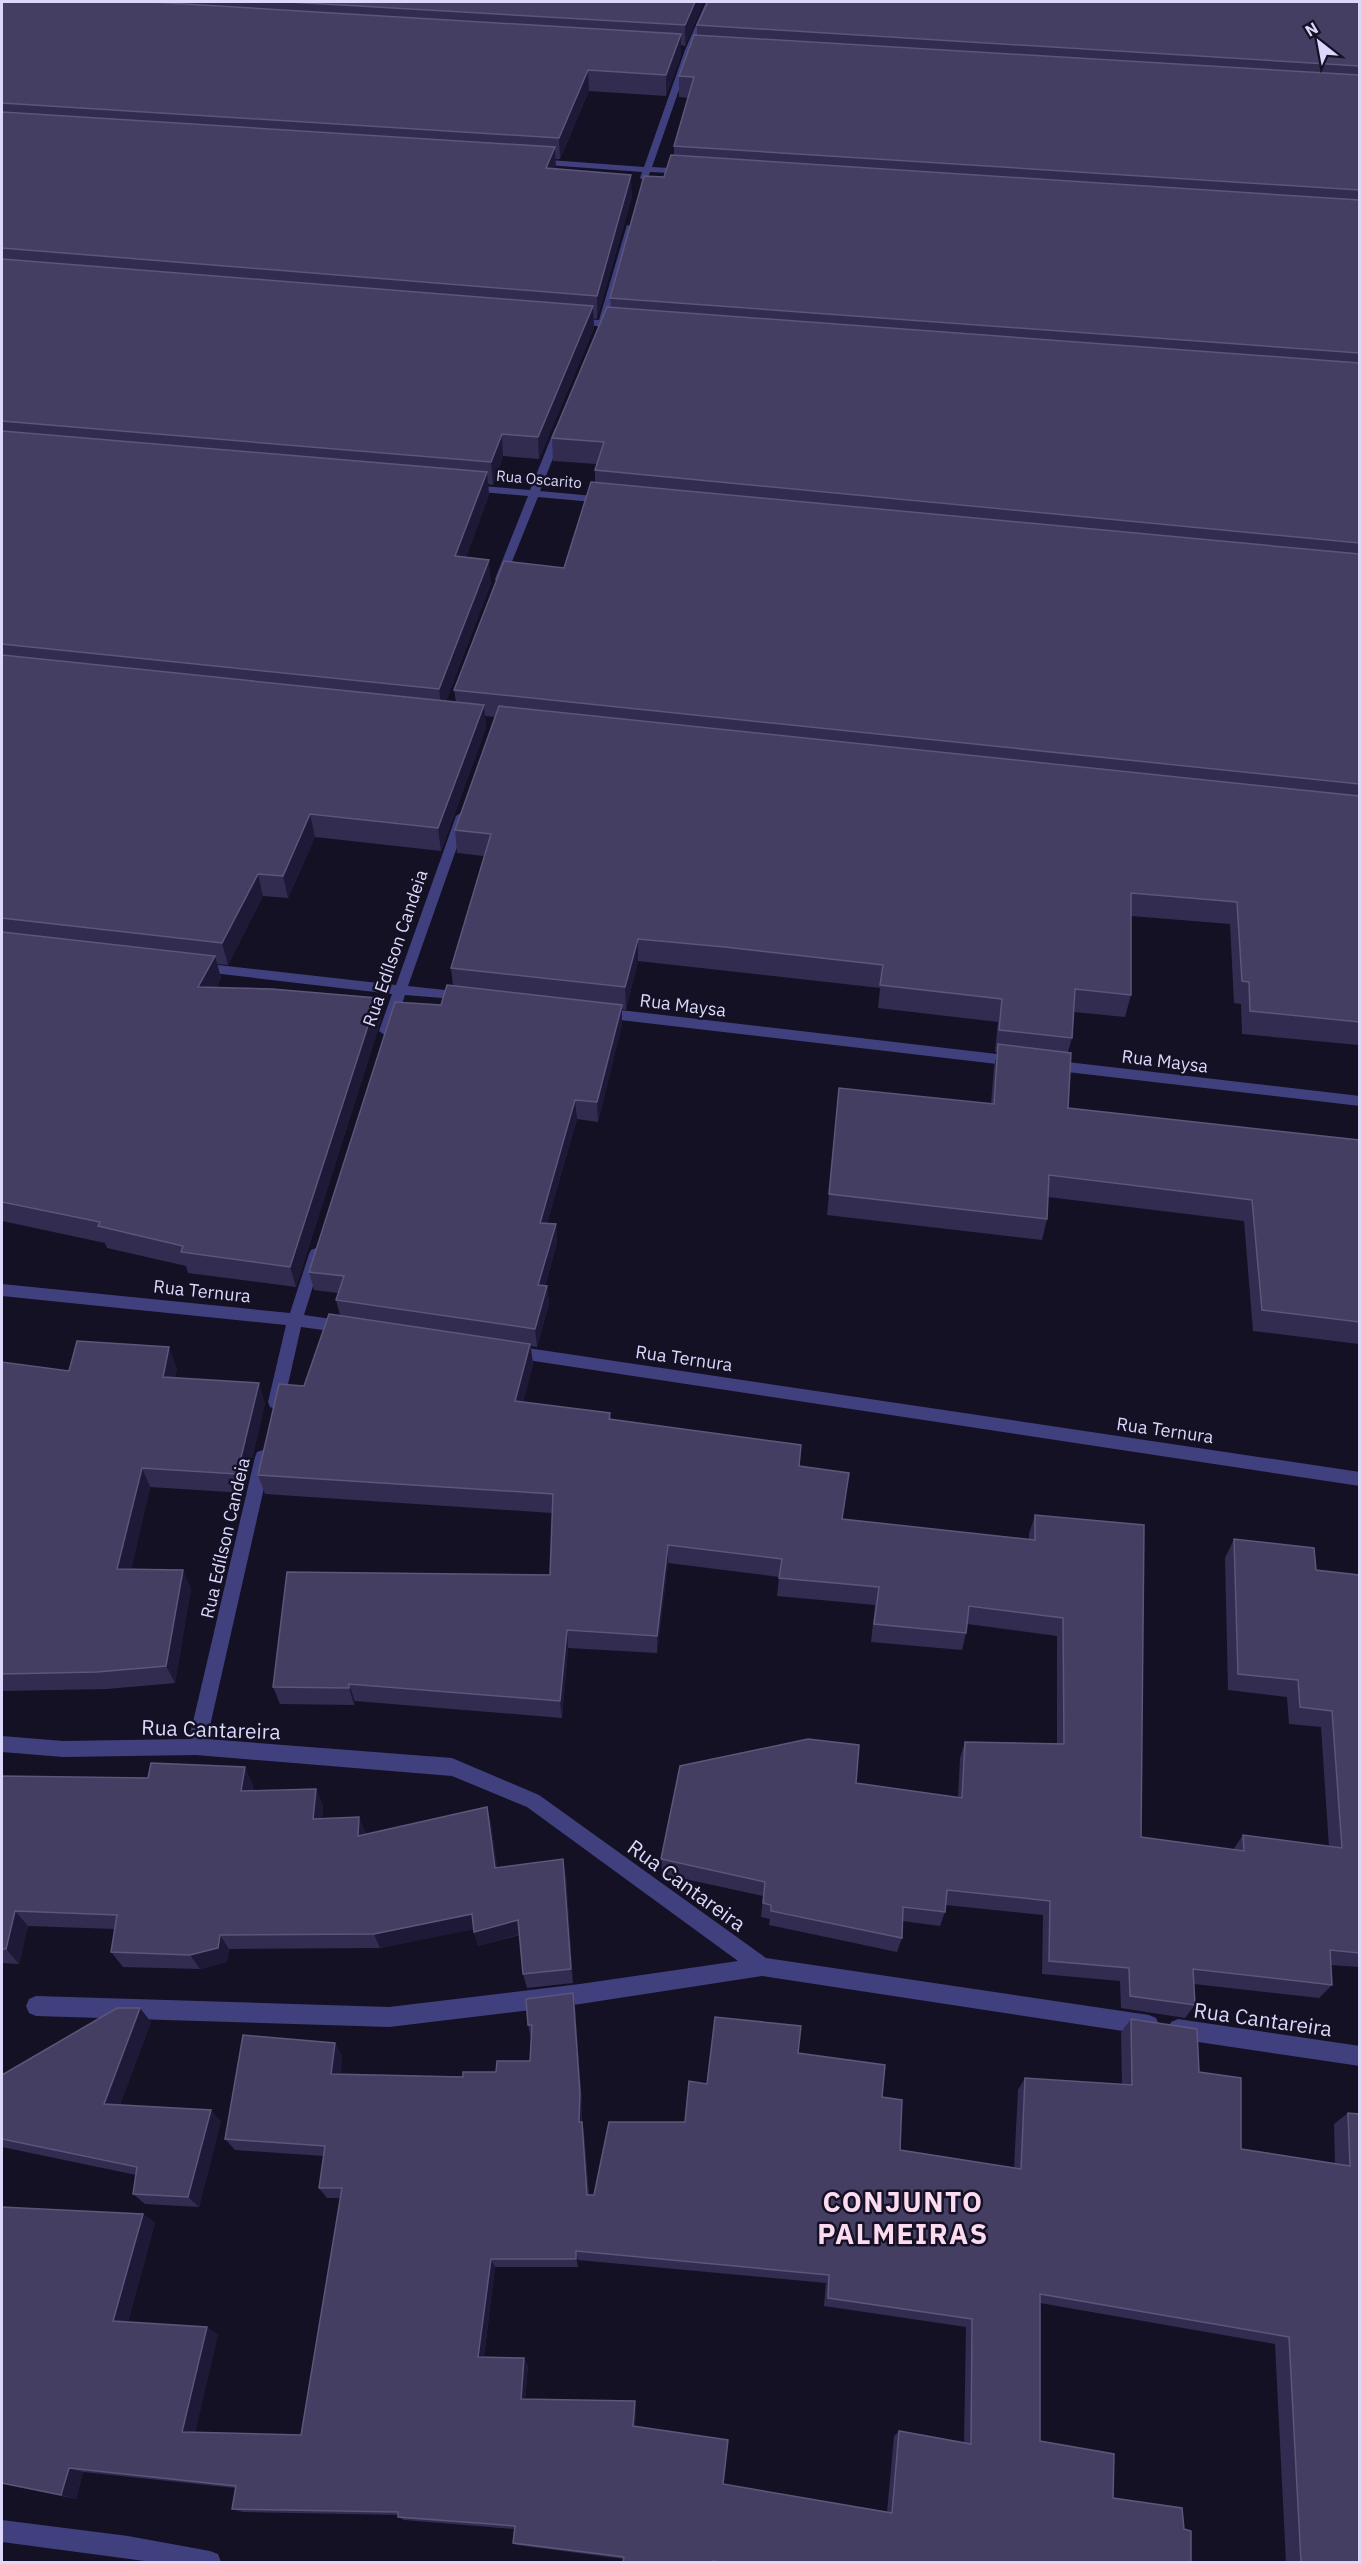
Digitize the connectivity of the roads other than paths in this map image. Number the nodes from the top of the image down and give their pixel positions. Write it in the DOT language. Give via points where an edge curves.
graph roads {
  1 [pos="710,2"];
  2 [pos="677,49"];
  3 [pos="688,50"];
  4 [pos="700,51"];
  5 [pos="527,161"];
  6 [pos="646,169"];
  7 [pos="694,172"];
  8 [pos="640,191"];
  9 [pos="634,213"];
  10 [pos="567,321"];
  11 [pos="603,324"];
  12 [pos="626,326"];
  13 [pos="598,334"];
  14 [pos="563,419"];
  15 [pos="462,487"];
  16 [pos="533,493"];
  17 [pos="615,501"];
  18 [pos="496,590"];
  19 [pos="468,801"];
  20 [pos="189,966"];
  21 [pos="399,990"];
  22 [pos="482,999"];
  23 [pos="589,1012"];
  24 [pos="381,1047"];
  25 [pos="1359,1101"];
  26 [pos="320,1240"];
  27 [pos="2,1290"];
  28 [pos="295,1320"];
  29 [pos="366,1330"];
  30 [pos="496,1350"];
  31 [pos="274,1412"];
  32 [pos="266,1447"];
  33 [pos="1359,1479"];
  34 [pos="2,1744"];
  35 [pos="196,1747"];
  36 [pos="762,1967"];
  37 [pos="36,2006"];
  38 [pos="1359,2056"];
  39 [pos="2,2531"];
  40 [pos="210,2562"];
  1 -- 3 [label="street"];
  2 -- 3 [label="street"];
  3 -- 4 [label="street"];
  3 -- 6 [label="street"];
  5 -- 6 [label="street"];
  6 -- 7 [label="street"];
  6 -- 8 [label="street"];
  9 -- 11 [label="street"];
  10 -- 11 [label="street"];
  11 -- 12 [label="street"];
  11 -- 13 [label="street"];
  14 -- 16 [label="street"];
  15 -- 16 [label="street, Rua Oscarito"];
  16 -- 17 [label="street, Rua Oscarito"];
  16 -- 18 [label="street"];
  19 -- 21 [label="street, Rua Edílson Candeia"];
  20 -- 21 [label="street"];
  21 -- 22 [label="street"];
  21 -- 24 [label="street, Rua Edílson Candeia"];
  23 -- 25 [label="street, Rua Maysa"];
  26 -- 28 [label="street"];
  27 -- 28 [label="street, Rua Ternura"];
  28 -- 29 [label="street, Rua Ternura"];
  28 -- 31 [label="street"];
  30 -- 33 [label="street, Rua Ternura"];
  32 -- 35 [label="street, Rua Edílson Candeia"];
  34 -- 35 [label="street, Rua Cantareira" via="63,1749"];
  35 -- 36 [label="street, Rua Cantareira" via="452,1767 533,1801"];
  36 -- 37 [label="street" via="389,2017"];
  36 -- 38 [label="street, Rua Cantareira"];
  39 -- 40 [label="street"];
}
